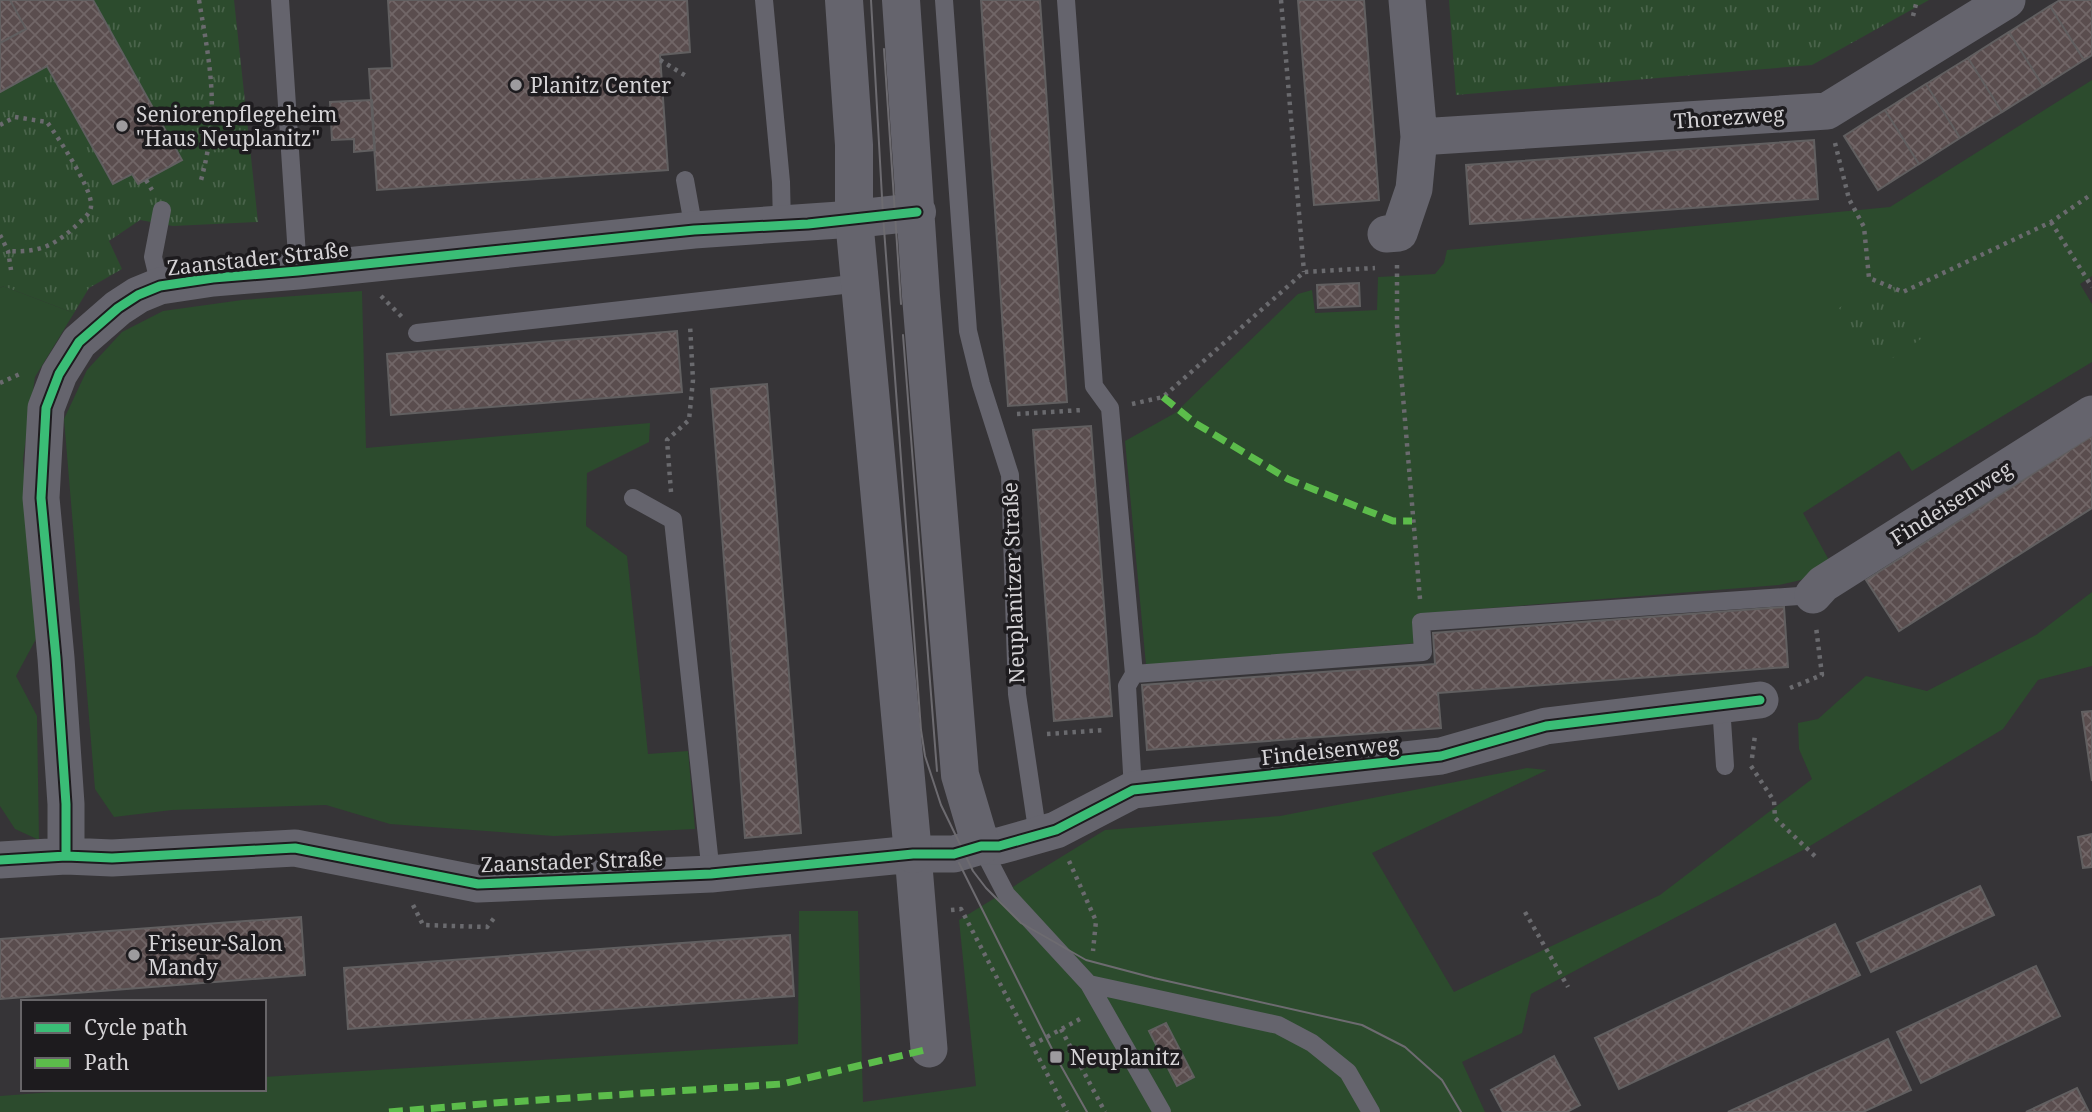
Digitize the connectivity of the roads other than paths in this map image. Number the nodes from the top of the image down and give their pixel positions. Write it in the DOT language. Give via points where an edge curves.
graph roads {
  1 [pos="280,0"];
  2 [pos="764,0"];
  3 [pos="844,0"];
  4 [pos="901,0"];
  5 [pos="944,0"];
  6 [pos="1066,0"];
  7 [pos="1407,0"];
  8 [pos="2007,0"];
  9 [pos="1419,137"];
  10 [pos="685,180"];
  11 [pos="162,210"];
  12 [pos="917,212"];
  13 [pos="854,219"];
  14 [pos="782,225"];
  15 [pos="694,230"];
  16 [pos="1394,245"];
  17 [pos="299,271"];
  18 [pos="861,282"];
  19 [pos="160,286"];
  20 [pos="417,333"];
  21 [pos="2092,414"];
  22 [pos="633,498"];
  23 [pos="1812,595"];
  24 [pos="1133,674"];
  25 [pos="1760,700"];
  26 [pos="1721,705"];
  27 [pos="1725,766"];
  28 [pos="1133,790"];
  29 [pos="1047,833"];
  30 [pos="981,846"];
  31 [pos="913,855"];
  32 [pos="66,856"];
  33 [pos="0,860"];
  34 [pos="711,874"];
  35 [pos="1089,984"];
  36 [pos="929,1049"];
  37 [pos="1162,1112"];
  38 [pos="1371,1112"];
  1 -- 17 [label="lane"];
  2 -- 14 [label="lane"];
  3 -- 13 [label="street"];
  4 -- 12 [label="street"];
  5 -- 29 [label="lane, Neuplanitzer Straße" via="968,331 1010,475 1017,694 1022,736"];
  6 -- 24 [label="lane" via="1094,386 1110,408"];
  7 -- 9 [label="street"];
  8 -- 9 [label="street, Thorezweg" via="1827,111"];
  9 -- 16 [label="street" via="1414,189"];
  10 -- 15 [label="lane"];
  11 -- 19 [label="lane" via="153,257"];
  12 -- 13 [label="street"];
  12 -- 30 [label="street" via="960,775"];
  13 -- 14 [label="street, Zaanstader Straße"];
  13 -- 18 [label="street"];
  14 -- 15 [label="street, Zaanstader Straße"];
  15 -- 17 [label="street, Zaanstader Straße"];
  17 -- 19 [label="street, Zaanstader Straße"];
  18 -- 20 [label="lane"];
  18 -- 31 [label="street"];
  19 -- 32 [label="street, Zaanstader Straße" via="118,308 79,342 59,374 46,408 41,498 56,658"];
  21 -- 23 [label="street, Findeisenweg"];
  22 -- 34 [label="lane" via="673,520"];
  23 -- 24 [label="lane" via="1421,622 1423,652"];
  24 -- 28 [label="lane" via="1127,686"];
  25 -- 26 [label="street, Findeisenweg"];
  26 -- 27 [label="lane"];
  26 -- 28 [label="street, Findeisenweg" via="1546,726 1441,756"];
  28 -- 29 [label="street, Findeisenweg"];
  29 -- 30 [label="street, Findeisenweg"];
  30 -- 31 [label="street, Findeisenweg" via="954,854"];
  30 -- 35 [label="lane" via="1006,894"];
  31 -- 34 [label="street, Zaanstader Straße"];
  31 -- 36 [label="street"];
  32 -- 33 [label="street, Zaanstader Straße"];
  32 -- 34 [label="street, Zaanstader Straße" via="112,859 295,848 478,884"];
  35 -- 37 [label="lane"];
  35 -- 38 [label="lane" via="1278,1025 1312,1043 1348,1072"];
}
